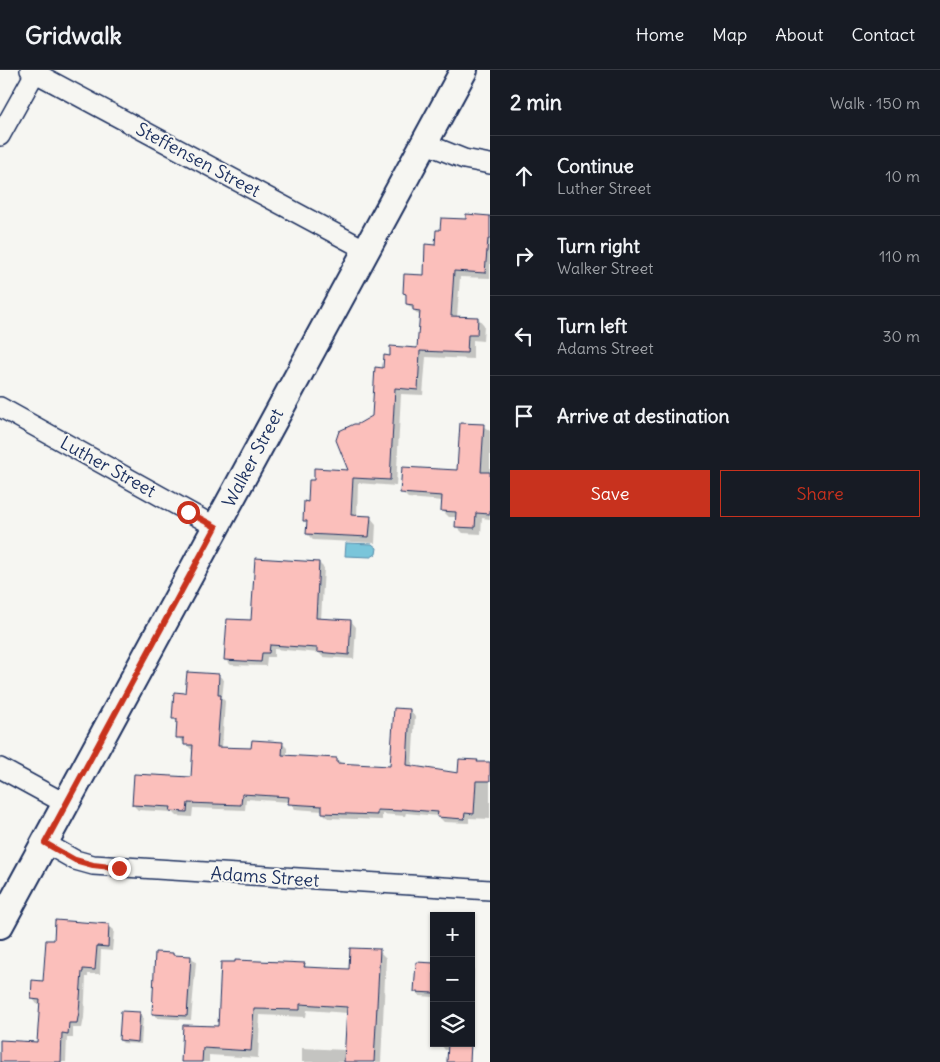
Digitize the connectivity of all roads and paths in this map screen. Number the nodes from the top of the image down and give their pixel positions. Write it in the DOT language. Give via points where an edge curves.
graph roads {
  1 [pos="464,70"];
  2 [pos="32,71"];
  3 [pos="0,136"];
  4 [pos="424,143"];
  5 [pos="490,164"];
  6 [pos="366,250"];
  7 [pos="0,407"];
  8 [pos="216,527"];
  9 [pos="0,768"];
  10 [pos="66,804"];
  11 [pos="45,843"];
  12 [pos="490,890"];
  13 [pos="0,925"];
  1 -- 4 [label="main road, Walker Street"];
  2 -- 3 [label="street"];
  2 -- 6 [label="street, Steffensen Street"];
  4 -- 5 [label="street" via="464,159"];
  4 -- 6 [label="main road, Walker Street"];
  6 -- 8 [label="main road, Walker Street"];
  7 -- 8 [label="street, Luther Street"];
  8 -- 10 [label="main road, Walker Street"];
  9 -- 10 [label="street"];
  10 -- 11 [label="main road, Walker Street"];
  11 -- 12 [label="street, Adams Street" via="75,860 93,865"];
  11 -- 13 [label="main road, Walker Street"];
}
